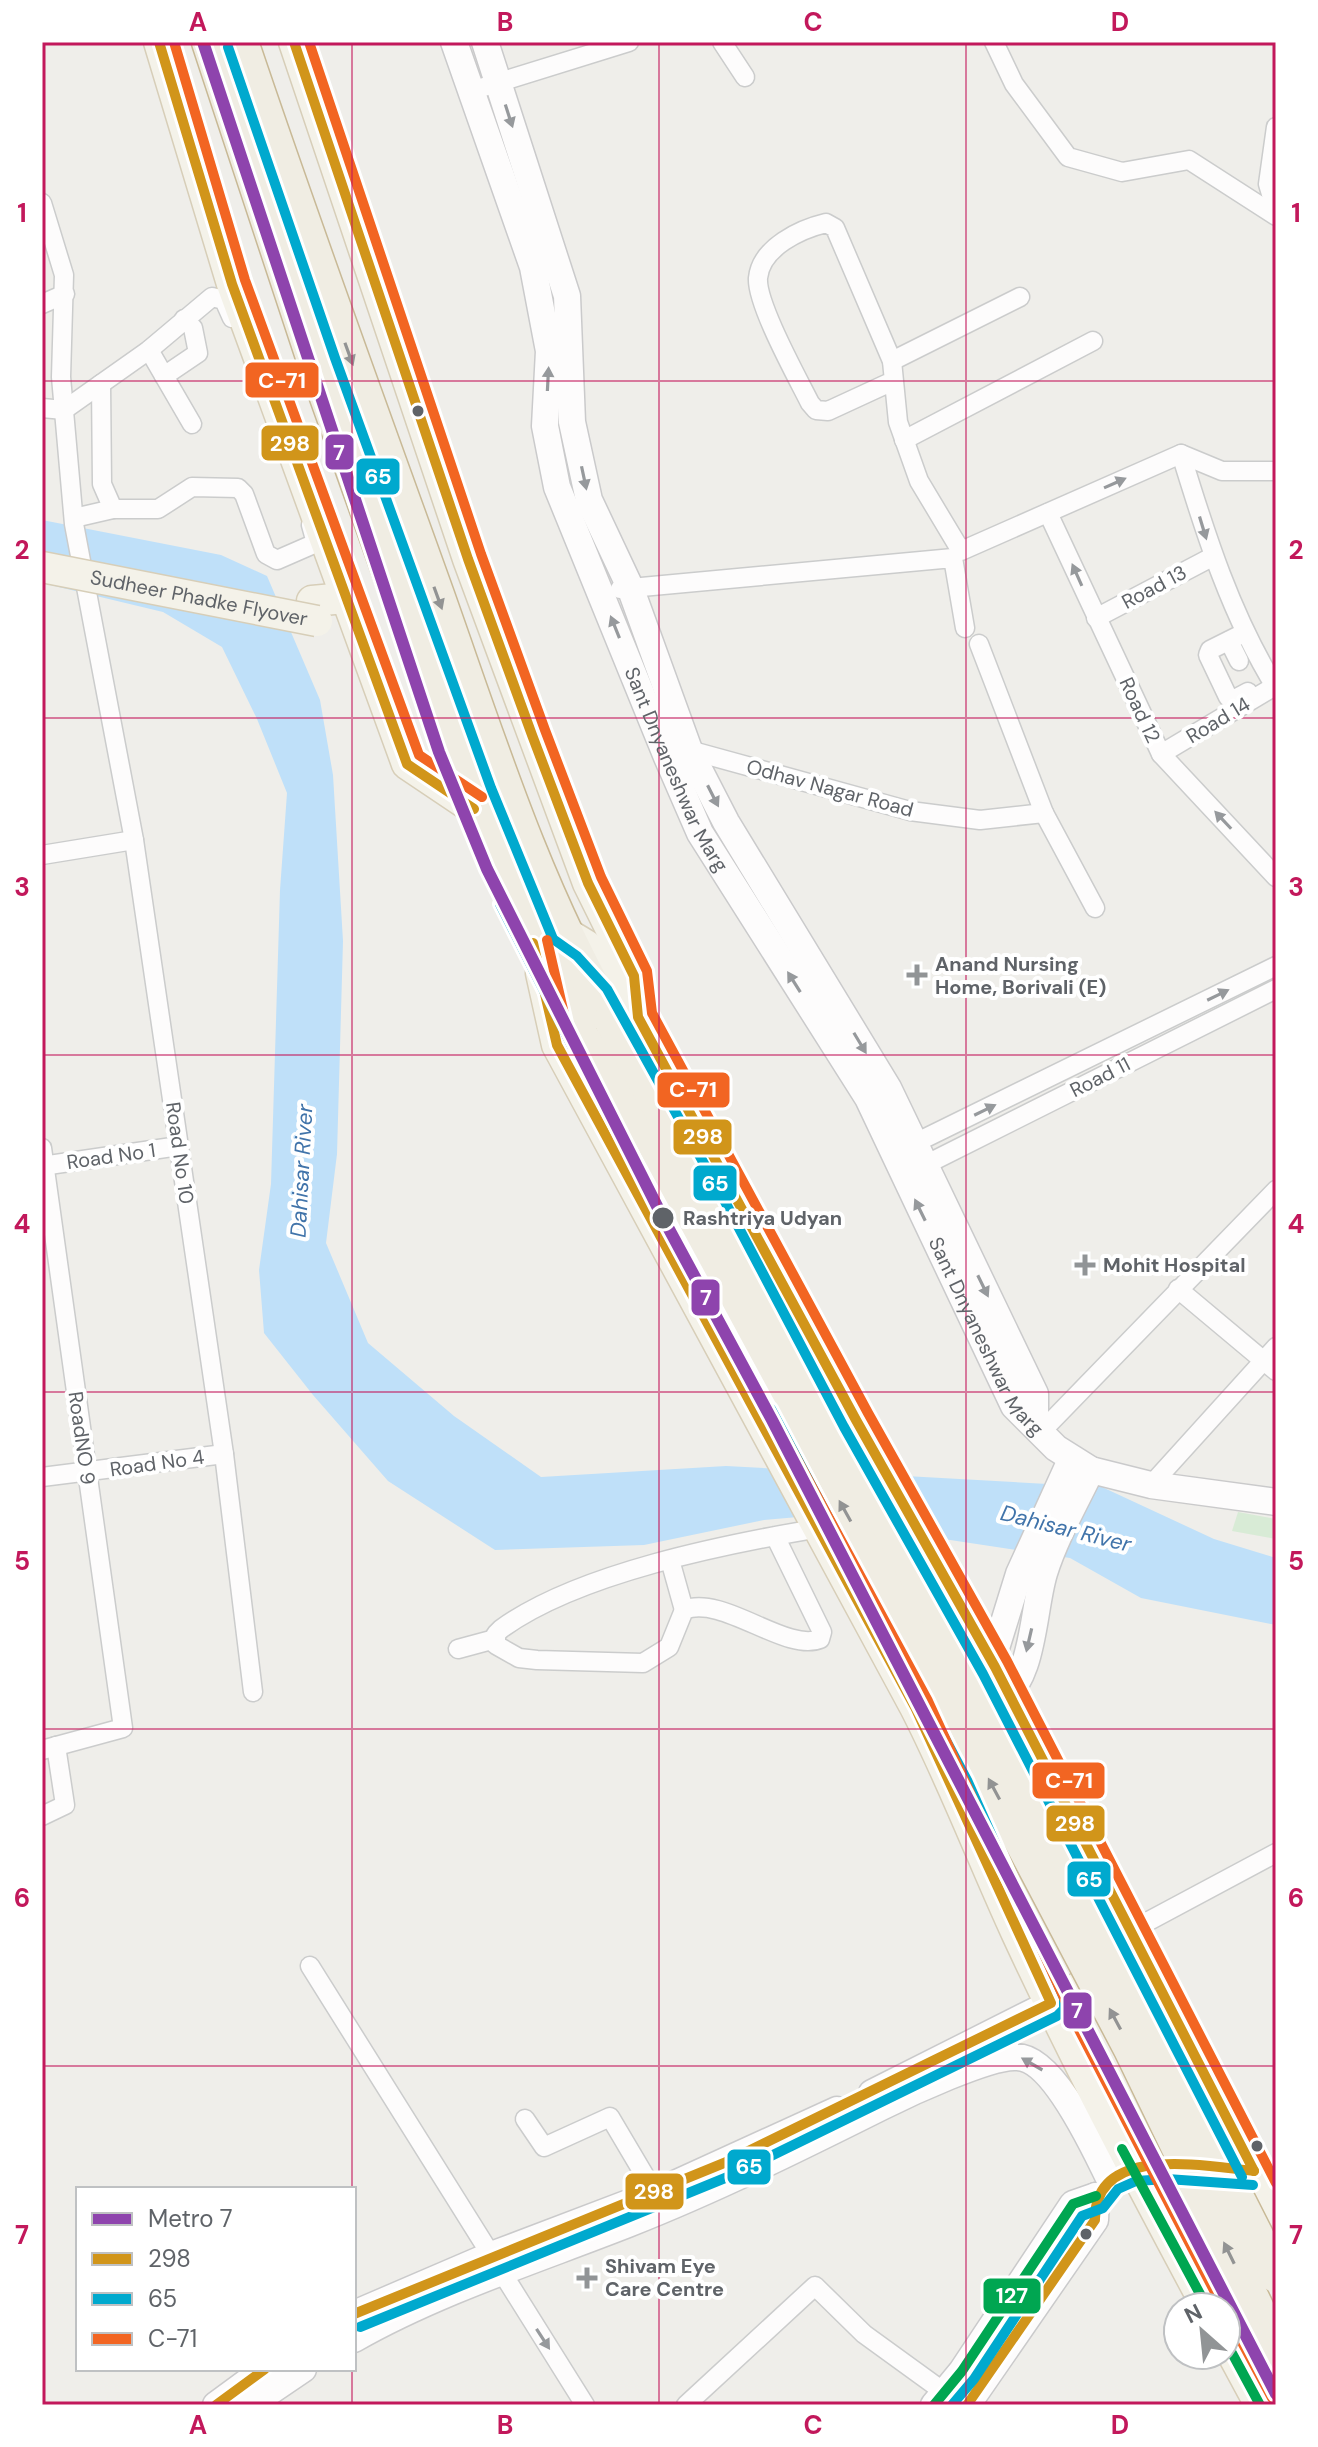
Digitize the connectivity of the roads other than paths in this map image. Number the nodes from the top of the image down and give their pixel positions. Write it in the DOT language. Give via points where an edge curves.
graph roads {
  1 [pos="159,42"];
  2 [pos="209,42"];
  3 [pos="241,42"];
  4 [pos="294,42"];
  5 [pos="454,42"];
  6 [pos="485,42"];
  7 [pos="629,42"];
  8 [pos="722,42"];
  9 [pos="994,42"];
  10 [pos="745,77"];
  11 [pos="498,82"];
  12 [pos="471,91"];
  13 [pos="1276,127"];
  14 [pos="42,203"];
  15 [pos="1276,214"];
  16 [pos="48,245"];
  17 [pos="65,294"];
  18 [pos="1020,297"];
  19 [pos="42,304"];
  20 [pos="184,319"];
  21 [pos="1093,341"];
  22 [pos="149,350"];
  23 [pos="892,361"];
  24 [pos="164,376"];
  25 [pos="893,381"];
  26 [pos="101,384"];
  27 [pos="42,408"];
  28 [pos="64,410"];
  29 [pos="192,424"];
  30 [pos="904,440"];
  31 [pos="1181,454"];
  32 [pos="1276,471"];
  33 [pos="113,509"];
  34 [pos="1048,513"];
  35 [pos="74,521"];
  36 [pos="42,551"];
  37 [pos="1212,557"];
  38 [pos="42,567"];
  39 [pos="630,587"];
  40 [pos="601,592"];
  41 [pos="345,598"];
  42 [pos="314,611"];
  43 [pos="1096,618"];
  44 [pos="965,628"];
  45 [pos="356,630"];
  46 [pos="1237,637"];
  47 [pos="979,644"];
  48 [pos="1239,661"];
  49 [pos="1275,687"];
  50 [pos="1248,692"];
  51 [pos="678,753"];
  52 [pos="1161,754"];
  53 [pos="474,809"];
  54 [pos="1044,813"];
  55 [pos="134,840"];
  56 [pos="42,855"];
  57 [pos="1276,877"];
  58 [pos="1095,908"];
  59 [pos="549,937"];
  60 [pos="1276,966"];
  61 [pos="1276,989"];
  62 [pos="624,1018"];
  63 [pos="179,1146"];
  64 [pos="909,1159"];
  65 [pos="43,1160"];
  66 [pos="1276,1190"];
  67 [pos="1178,1289"];
  68 [pos="1272,1360"];
  69 [pos="1038,1428"];
  70 [pos="224,1454"];
  71 [pos="87,1473"];
  72 [pos="1076,1476"];
  73 [pos="42,1477"];
  74 [pos="1151,1485"];
  75 [pos="1275,1500"];
  76 [pos="822,1531"];
  77 [pos="775,1536"];
  78 [pos="670,1560"];
  79 [pos="943,1572"];
  80 [pos="1031,1578"];
  81 [pos="684,1610"];
  82 [pos="495,1639"];
  83 [pos="458,1649"];
  84 [pos="992,1661"];
  85 [pos="253,1692"];
  86 [pos="1009,1696"];
  87 [pos="915,1707"];
  88 [pos="933,1745"];
  89 [pos="49,1748"];
  90 [pos="42,1816"];
  91 [pos="1276,1853"];
  92 [pos="1141,1952"];
  93 [pos="310,1966"];
  94 [pos="1051,2003"];
  95 [pos="525,2119"];
  96 [pos="1110,2160"];
  97 [pos="1265,2172"];
  98 [pos="655,2193"];
  99 [pos="1276,2214"];
  100 [pos="494,2265"];
  101 [pos="1276,2275"];
  102 [pos="1196,2291"];
  103 [pos="356,2313"];
  104 [pos="356,2338"];
  105 [pos="1276,2348"];
  106 [pos="262,2371"];
  107 [pos="300,2371"];
  108 [pos="1242,2371"];
  109 [pos="962,2396"];
  110 [pos="222,2403"];
  111 [pos="250,2405"];
  112 [pos="585,2405"];
  113 [pos="686,2405"];
  114 [pos="1260,2405"];
  1 -- 41 [label="main road" via="232,284"];
  2 -- 53 [label="highway" via="317,369"];
  3 -- 59 [label="highway, one-way" via="504,783"];
  4 -- 62 [label="main road" via="532,735 588,883 634,976"];
  5 -- 12 [label="street, Sant Dnyaneshwar Marg"];
  6 -- 11 [label="street, Sant Dnyaneshwar Marg"];
  7 -- 11 [label="street"];
  8 -- 10 [label="street"];
  9 -- 15 [label="street" via="1014,84 1068,157 1122,172 1189,160"];
  11 -- 12 [label="street"];
  11 -- 39 [label="street, Sant Dnyaneshwar Marg, one-way" via="567,296 572,422 589,500"];
  40 -- 12 [label="street, Sant Dnyaneshwar Marg, one-way" via="557,487 545,426 549,351 533,267"];
  13 -- 15 [label="street" via="1268,184"];
  14 -- 16 [label="street, Road No 10"];
  16 -- 17 [label="street, Road No 10" via="64,275"];
  17 -- 19 [label="street"];
  17 -- 28 [label="street, Road No 10"];
  18 -- 23 [label="street"];
  20 -- 22 [label="street"];
  20 -- 24 [label="street" via="198,340 198,353"];
  20 -- 33 [label="street" via="212,297 224,300 316,543 271,558 238,488 192,487 158,509"];
  21 -- 30 [label="street"];
  22 -- 24 [label="street"];
  22 -- 26 [label="street"];
  23 -- 25 [label="street"];
  23 -- 25 [label="street" via="835,228 826,223 815,226 779,244 766,258 758,280 763,302 816,410 828,411"];
  24 -- 29 [label="street"];
  25 -- 30 [label="street"];
  26 -- 28 [label="street"];
  26 -- 33 [label="street" via="102,484"];
  27 -- 28 [label="street"];
  28 -- 35 [label="street, Road No 10"];
  30 -- 34 [label="street" via="919,481 961,551"];
  31 -- 32 [label="street" via="1222,471"];
  34 -- 31 [label="street, one-way"];
  31 -- 37 [label="street, one-way"];
  33 -- 35 [label="street"];
  43 -- 34 [label="street, Road 12, one-way"];
  35 -- 55 [label="street, Road No 10"];
  36 -- 42 [label="main road, Sudheer Phadke Flyover"];
  37 -- 43 [label="street, Road 13"];
  37 -- 46 [label="street"];
  38 -- 42 [label="main road, Sudheer Phadke Flyover, bridge"];
  39 -- 40 [label="street"];
  39 -- 44 [label="street" via="953,558"];
  39 -- 51 [label="street, Sant Dnyaneshwar Marg"];
  51 -- 40 [label="street, Sant Dnyaneshwar Marg, one-way"];
  41 -- 42 [label="main road, Sudheer Phadke Flyover"];
  41 -- 45 [label="main road"];
  42 -- 45 [label="main road, Sudheer Phadke Flyover"];
  43 -- 52 [label="street, Road 12"];
  45 -- 53 [label="main road" via="407,764"];
  46 -- 48 [label="street"];
  46 -- 49 [label="street"];
  46 -- 50 [label="street" via="1208,655 1228,697 1233,700"];
  47 -- 54 [label="street"];
  49 -- 52 [label="street, Road 14"];
  51 -- 54 [label="street, Odhav Nagar Road" via="910,811 980,820"];
  51 -- 64 [label="street, Sant Dnyaneshwar Marg" via="726,822 888,1088"];
  57 -- 52 [label="street, Road 12, one-way"];
  53 -- 59 [label="highway"];
  54 -- 58 [label="street"];
  55 -- 56 [label="street"];
  55 -- 63 [label="street, Road No 10"];
  59 -- 62 [label="highway"];
  59 -- 76 [label="main road" via="557,1045"];
  105 -- 59 [label="highway, one-way, bridge" via="1131,2049 981,1763 584,1040"];
  64 -- 60 [label="street, one-way"];
  61 -- 64 [label="street, Road 11"];
  62 -- 79 [label="main road"];
  62 -- 101 [label="highway, bridge" via="995,1721"];
  63 -- 65 [label="street, Road No 1"];
  63 -- 70 [label="street, Road No 10"];
  64 -- 69 [label="street, Sant Dnyaneshwar Marg" via="1035,1394"];
  65 -- 71 [label="street, RoadNO 9"];
  66 -- 67 [label="street"];
  67 -- 68 [label="street"];
  67 -- 69 [label="street"];
  68 -- 74 [label="street"];
  69 -- 72 [label="street"];
  70 -- 71 [label="street, Road No 4"];
  70 -- 85 [label="street, Road No 10"];
  71 -- 73 [label="street, Road No 4"];
  71 -- 89 [label="street, RoadNO 9" via="123,1728"];
  72 -- 74 [label="street"];
  72 -- 80 [label="street"];
  74 -- 75 [label="street"];
  76 -- 77 [label="street"];
  76 -- 79 [label="main road"];
  76 -- 87 [label="main road"];
  77 -- 78 [label="street"];
  77 -- 81 [label="street" via="819,1624 820,1639 801,1643 700,1605"];
  78 -- 81 [label="street"];
  78 -- 82 [label="street" via="539,1604 501,1629"];
  79 -- 84 [label="main road"];
  80 -- 84 [label="street"];
  80 -- 86 [label="street, one-way" via="1021,1671"];
  81 -- 82 [label="street" via="669,1647 643,1663 519,1658"];
  82 -- 83 [label="street"];
  84 -- 86 [label="main road"];
  84 -- 87 [label="street"];
  86 -- 88 [label="street"];
  86 -- 92 [label="main road"];
  87 -- 88 [label="main road"];
  88 -- 94 [label="main road"];
  89 -- 90 [label="street" via="65,1805"];
  91 -- 92 [label="street" via="1145,1923"];
  92 -- 94 [label="main road"];
  92 -- 97 [label="main road"];
  93 -- 100 [label="street"];
  94 -- 96 [label="main road"];
  94 -- 98 [label="street"];
  95 -- 98 [label="street" via="544,2147 610,2117"];
  96 -- 97 [label="street"];
  96 -- 100 [label="street, one-way" via="1053,2081 1036,2063 1017,2057 896,2100 732,2181"];
  96 -- 102 [label="main road"];
  96 -- 109 [label="street" via="1073,2204"];
  97 -- 99 [label="main road"];
  98 -- 100 [label="street"];
  100 -- 103 [label="street"];
  100 -- 104 [label="street"];
  100 -- 112 [label="street, one-way"];
  106 -- 110 [label="street"];
  107 -- 111 [label="street"];
  108 -- 114 [label="main road"];
  109 -- 113 [label="street" via="864,2334 815,2286"];
}
